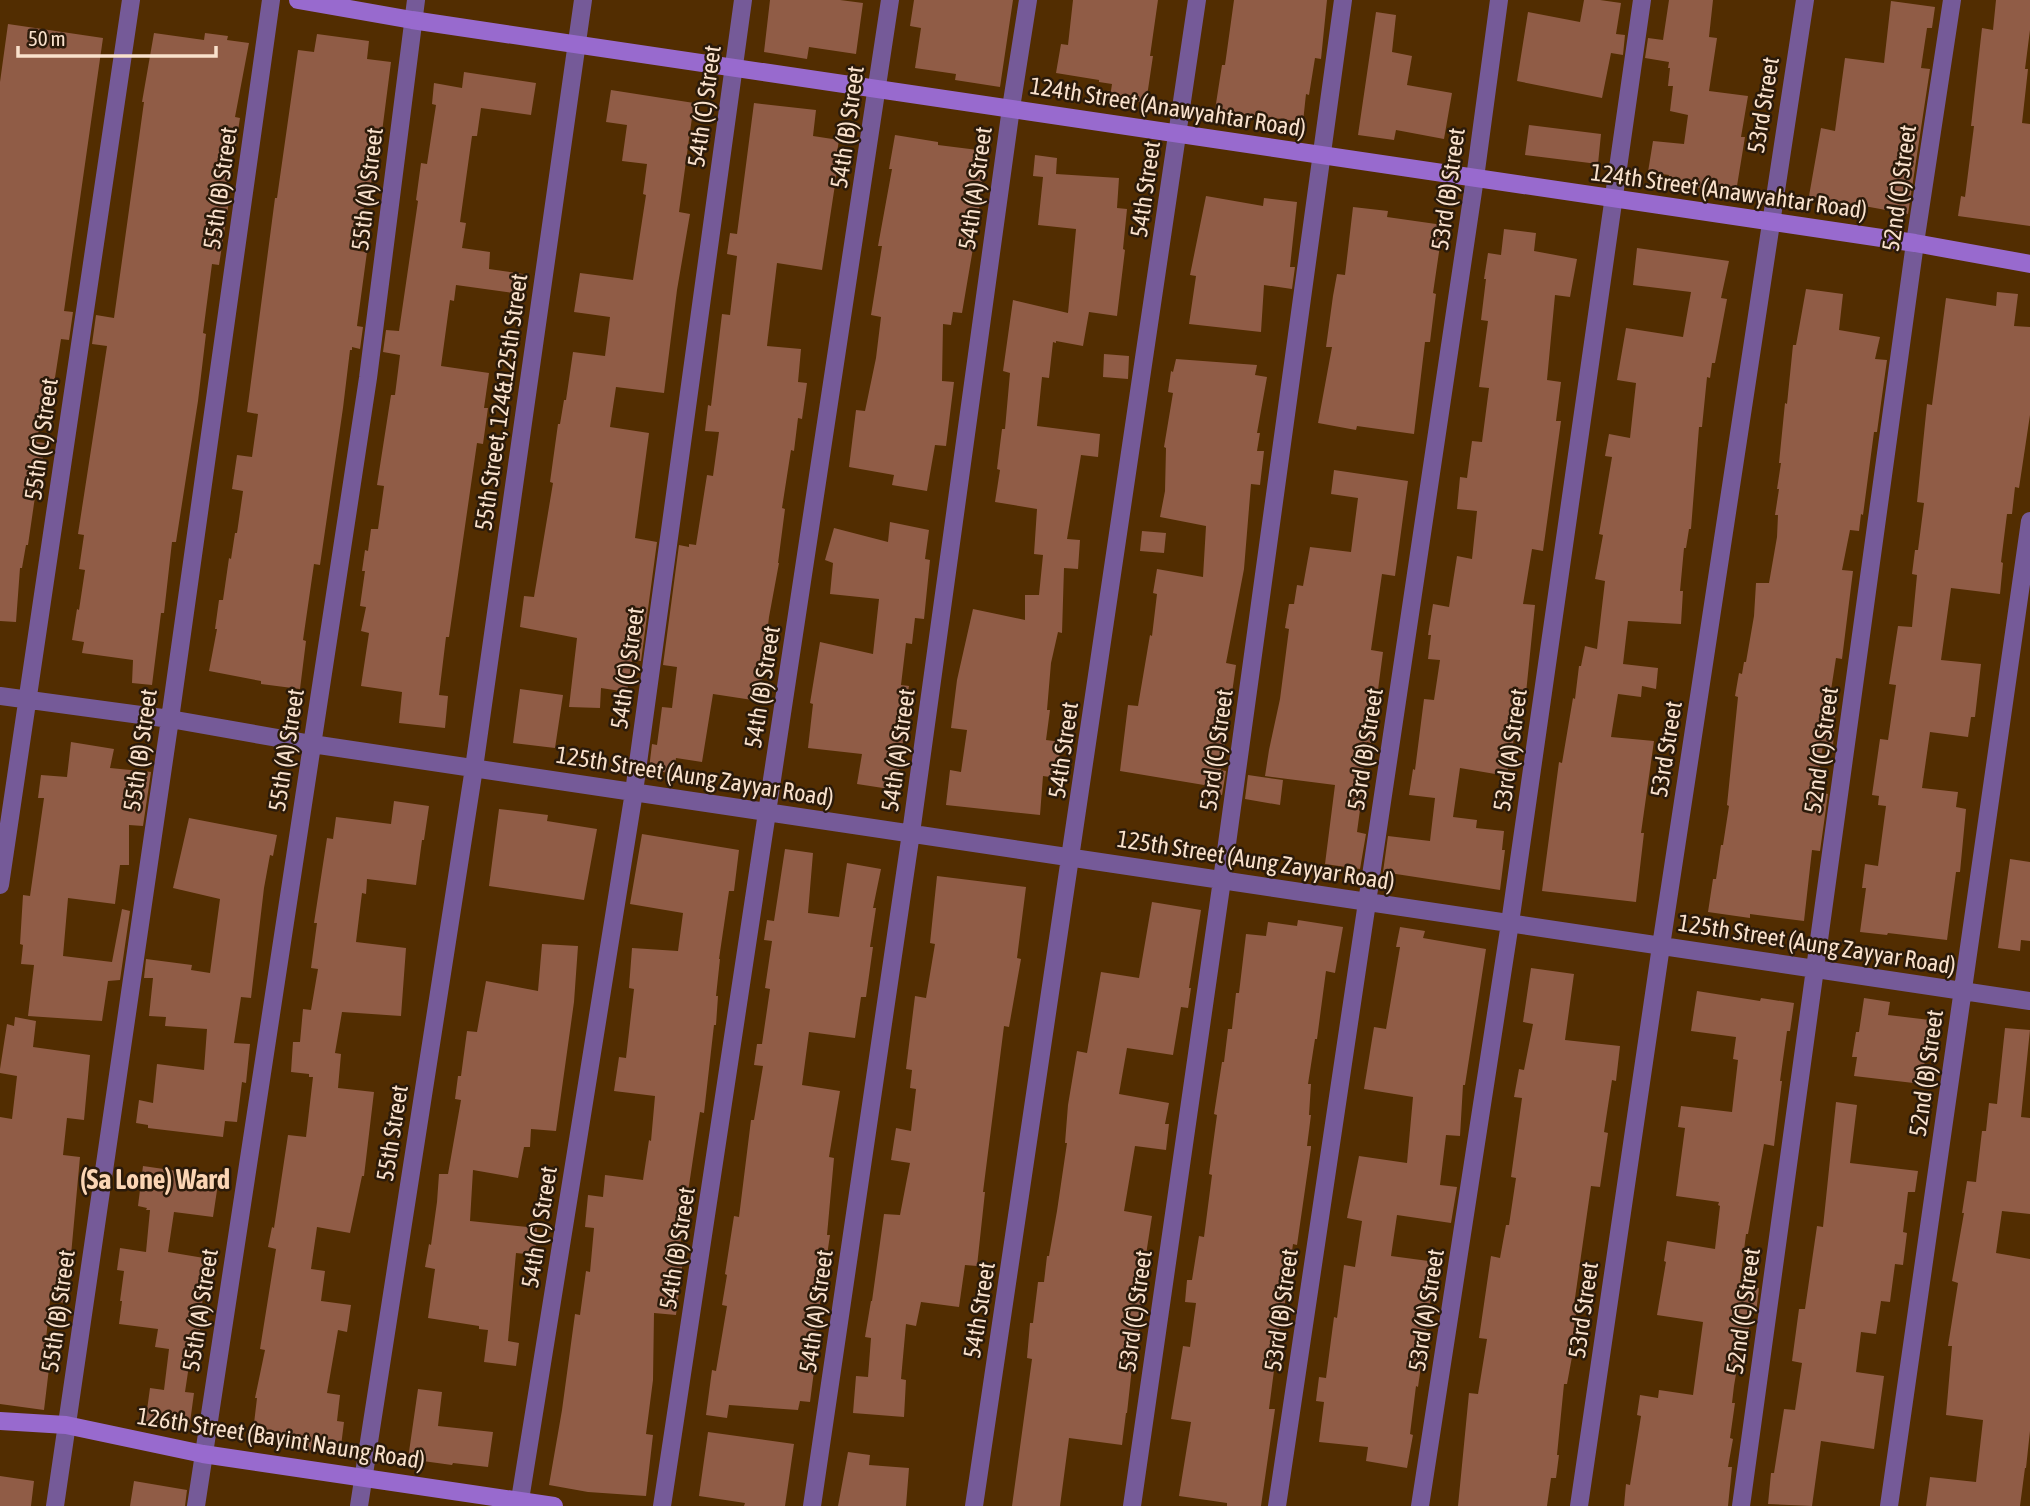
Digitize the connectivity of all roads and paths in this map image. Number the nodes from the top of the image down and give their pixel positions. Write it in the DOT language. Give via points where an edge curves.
graph roads {
  1 [pos="131,0"];
  2 [pos="271,0"];
  3 [pos="298,0"];
  4 [pos="416,0"];
  5 [pos="583,0"];
  6 [pos="743,0"];
  7 [pos="890,0"];
  8 [pos="1028,0"];
  9 [pos="1197,0"];
  10 [pos="1343,0"];
  11 [pos="1499,0"];
  12 [pos="1642,0"];
  13 [pos="1805,0"];
  14 [pos="1952,0"];
  15 [pos="412,20"];
  16 [pos="576,44"];
  17 [pos="734,68"];
  18 [pos="878,88"];
  19 [pos="1011,108"];
  20 [pos="1178,134"];
  21 [pos="1322,156"];
  22 [pos="1475,178"];
  23 [pos="1614,199"];
  24 [pos="1770,221"];
  25 [pos="1915,243"];
  26 [pos="2030,264"];
  27 [pos="2030,521"];
  28 [pos="0,696"];
  29 [pos="27,701"];
  30 [pos="170,719"];
  31 [pos="312,744"];
  32 [pos="474,768"];
  33 [pos="634,792"];
  34 [pos="767,811"];
  35 [pos="911,833"];
  36 [pos="1072,856"];
  37 [pos="1223,880"];
  38 [pos="0,885"];
  39 [pos="1366,901"];
  40 [pos="1510,923"];
  41 [pos="1661,946"];
  42 [pos="1816,969"];
  43 [pos="1962,991"];
  44 [pos="2030,1001"];
  45 [pos="0,1421"];
  46 [pos="66,1425"];
  47 [pos="203,1454"];
  48 [pos="363,1478"];
  49 [pos="520,1504"];
  50 [pos="55,1506"];
  51 [pos="196,1506"];
  52 [pos="359,1506"];
  53 [pos="554,1506"];
  54 [pos="662,1506"];
  55 [pos="812,1506"];
  56 [pos="974,1506"];
  57 [pos="1132,1506"];
  58 [pos="1278,1506"];
  59 [pos="1420,1506"];
  60 [pos="1579,1506"];
  61 [pos="1741,1506"];
  62 [pos="1889,1506"];
  1 -- 29 [label="street, 55th (C) Street"];
  2 -- 30 [label="street, 55th (B) Street"];
  3 -- 15 [label="street, 124th Street (Anawyahtar Road)"];
  4 -- 15 [label="street, 55th (A) Street"];
  5 -- 16 [label="street"];
  6 -- 17 [label="street, 54th (C) Street"];
  7 -- 18 [label="street, 54th (B) Street"];
  8 -- 19 [label="street, 54th (A) Street"];
  9 -- 20 [label="street, 54th Street"];
  10 -- 21 [label="street, 53rd (C) Street"];
  11 -- 22 [label="street, 53rd (B) Street"];
  12 -- 23 [label="street, 53rd (A) Street"];
  13 -- 24 [label="street, 53rd Street"];
  14 -- 25 [label="street, 52nd (C) Street"];
  15 -- 16 [label="street, 124th Street (Anawyahtar Road)"];
  15 -- 31 [label="street, 55th (A) Street" via="368,378"];
  16 -- 17 [label="street, 124th Street (Anawyahtar Road)"];
  16 -- 32 [label="street, 55th Street, 124&125th Street"];
  17 -- 18 [label="street, 124th Street (Anawyahtar Road)"];
  17 -- 33 [label="street, 54th (C) Street"];
  18 -- 19 [label="street, 124th Street (Anawyahtar Road)"];
  18 -- 34 [label="street, 54th (B) Street"];
  19 -- 20 [label="street, 124th Street (Anawyahtar Road)"];
  19 -- 35 [label="street, 54th (A) Street"];
  20 -- 21 [label="street, 124th Street (Anawyahtar Road)"];
  20 -- 36 [label="street, 54th Street"];
  21 -- 22 [label="street, 124th Street (Anawyahtar Road)"];
  21 -- 37 [label="street, 53rd (C) Street"];
  22 -- 23 [label="street, 124th Street (Anawyahtar Road)"];
  22 -- 39 [label="street, 53rd (B) Street"];
  23 -- 24 [label="street, 124th Street (Anawyahtar Road)"];
  23 -- 40 [label="street, 53rd (A) Street"];
  24 -- 25 [label="street, 124th Street (Anawyahtar Road)"];
  24 -- 41 [label="street, 53rd Street"];
  25 -- 26 [label="street, 124th Street (Anawyahtar Road)"];
  25 -- 42 [label="street, 52nd (C) Street"];
  27 -- 43 [label="street, 52nd (B) Street"];
  28 -- 29 [label="street, 125th Street (Aung Zayyar Road)"];
  29 -- 30 [label="street, 125th Street (Aung Zayyar Road)"];
  29 -- 38 [label="street, 55th (C) Street"];
  30 -- 31 [label="street, 125th Street (Aung Zayyar Road)"];
  30 -- 46 [label="street, 55th (B) Street"];
  31 -- 32 [label="street, 125th Street (Aung Zayyar Road)"];
  31 -- 47 [label="street, 55th (A) Street"];
  32 -- 33 [label="street, 125th Street (Aung Zayyar Road)"];
  32 -- 48 [label="street, 55th Street"];
  33 -- 34 [label="street, 125th Street (Aung Zayyar Road)"];
  33 -- 49 [label="street, 54th (C) Street"];
  34 -- 35 [label="street, 125th Street (Aung Zayyar Road)"];
  34 -- 54 [label="street, 54th (B) Street"];
  35 -- 36 [label="street, 125th Street (Aung Zayyar Road)"];
  35 -- 55 [label="street, 54th (A) Street"];
  36 -- 37 [label="street, 125th Street (Aung Zayyar Road)"];
  36 -- 56 [label="street, 54th Street"];
  37 -- 39 [label="street, 125th Street (Aung Zayyar Road)"];
  37 -- 57 [label="street, 53rd (C) Street"];
  39 -- 40 [label="street, 125th Street (Aung Zayyar Road)"];
  39 -- 58 [label="street, 53rd (B) Street"];
  40 -- 41 [label="street, 125th Street (Aung Zayyar Road)"];
  40 -- 59 [label="street, 53rd (A) Street"];
  41 -- 42 [label="street, 125th Street (Aung Zayyar Road)"];
  41 -- 60 [label="street, 53rd Street"];
  42 -- 43 [label="street, 125th Street (Aung Zayyar Road)"];
  42 -- 61 [label="street, 52nd (C) Street"];
  43 -- 44 [label="street, 125th Street (Aung Zayyar Road)"];
  43 -- 62 [label="street, 52nd (B) Street"];
  45 -- 46 [label="street, 126th Street (Bayint Naung Road)"];
  46 -- 47 [label="street, 126th Street (Bayint Naung Road)"];
  46 -- 50 [label="street, 55th (B) Street"];
  47 -- 48 [label="street, 126th Street (Bayint Naung Road)"];
  47 -- 51 [label="street, 55th (A) Street"];
  48 -- 49 [label="street, 126th Street (Bayint Naung Road)"];
  48 -- 52 [label="street, 55th Street"];
  49 -- 53 [label="street, 126th Street (Bayint Naung Road)"];
}
